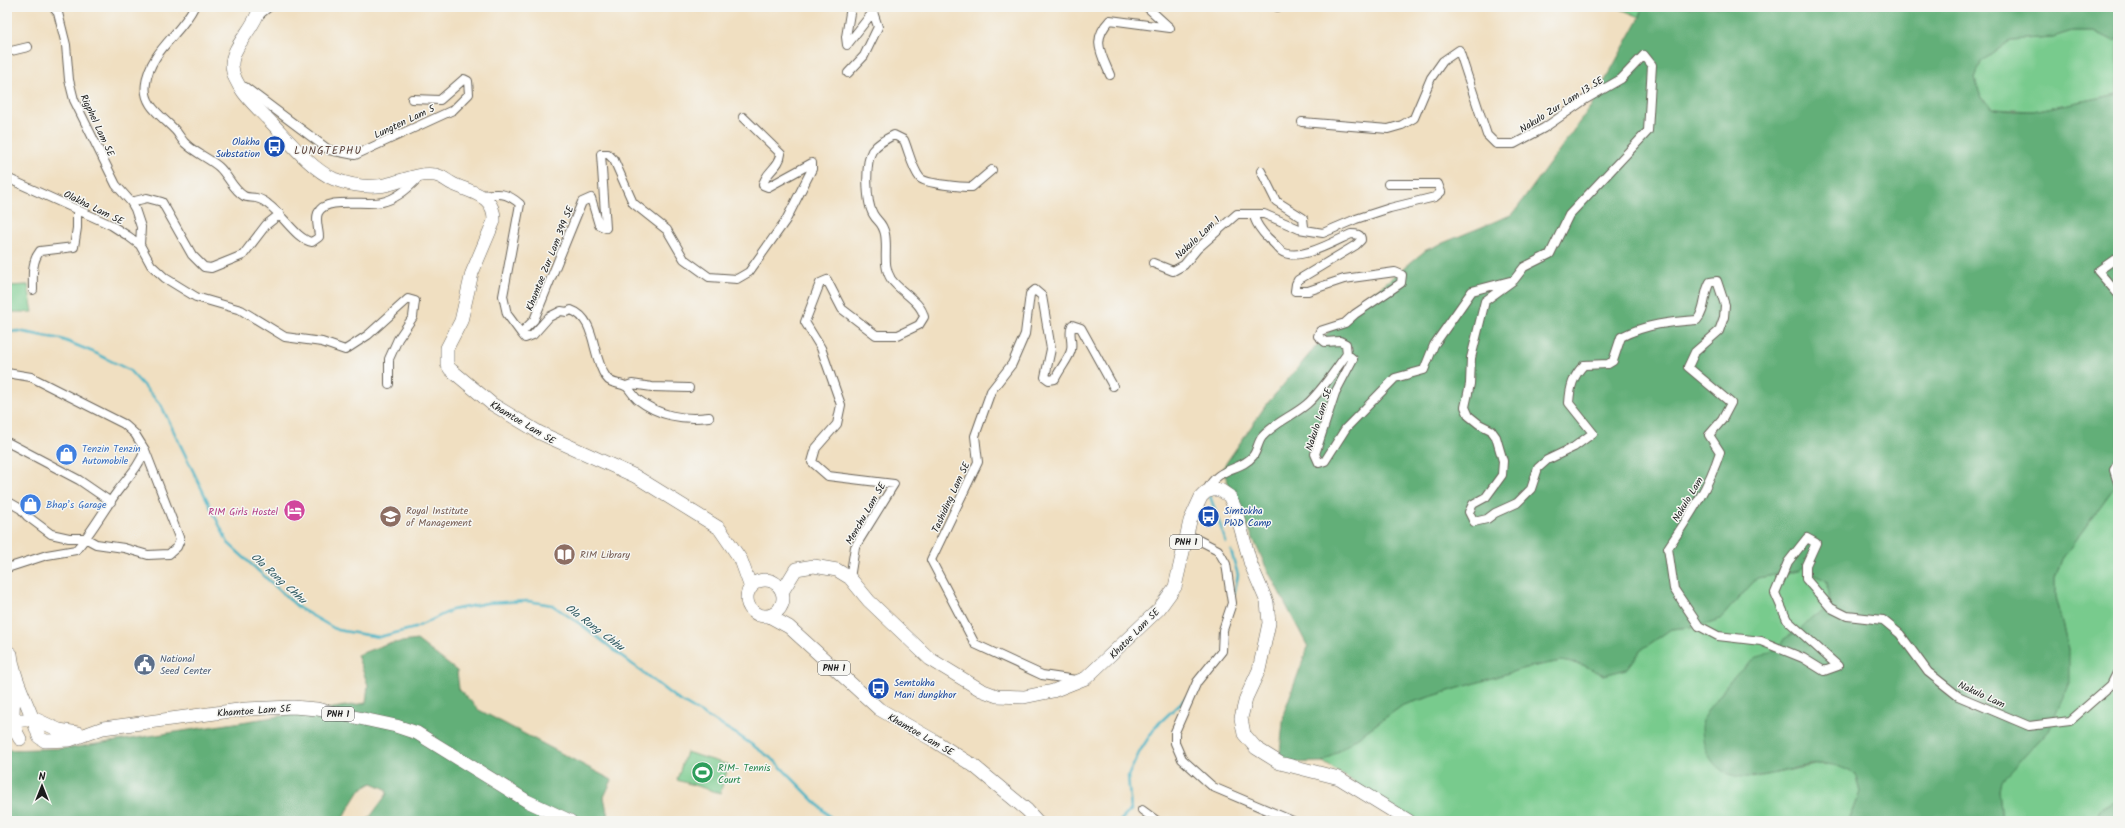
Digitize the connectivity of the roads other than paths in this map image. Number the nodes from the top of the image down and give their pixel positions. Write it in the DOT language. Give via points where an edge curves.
graph roads {
  1 [pos="53,7"];
  2 [pos="194,7"];
  3 [pos="269,7"];
  4 [pos="851,7"];
  5 [pos="1147,7"];
  6 [pos="259,11"];
  7 [pos="28,47"];
  8 [pos="7,52"];
  9 [pos="848,73"];
  10 [pos="1110,75"];
  11 [pos="239,84"];
  12 [pos="412,99"];
  13 [pos="743,117"];
  14 [pos="1302,122"];
  15 [pos="992,170"];
  16 [pos="1261,171"];
  17 [pos="420,176"];
  18 [pos="7,178"];
  19 [pos="1388,184"];
  20 [pos="481,196"];
  21 [pos="131,202"];
  22 [pos="77,209"];
  23 [pos="280,214"];
  24 [pos="1254,214"];
  25 [pos="1299,229"];
  26 [pos="140,245"];
  27 [pos="2118,257"];
  28 [pos="1153,263"];
  29 [pos="1514,280"];
  30 [pos="33,290"];
  31 [pos="2118,294"];
  32 [pos="521,333"];
  33 [pos="1347,354"];
  34 [pos="7,373"];
  35 [pos="389,384"];
  36 [pos="626,386"];
  37 [pos="1114,386"];
  38 [pos="689,388"];
  39 [pos="709,417"];
  40 [pos="7,442"];
  41 [pos="145,450"];
  42 [pos="2118,463"];
  43 [pos="2118,483"];
  44 [pos="1206,492"];
  45 [pos="7,501"];
  46 [pos="111,502"];
  47 [pos="1187,534"];
  48 [pos="85,538"];
  49 [pos="7,568"];
  50 [pos="792,574"];
  51 [pos="850,578"];
  52 [pos="761,584"];
  53 [pos="782,592"];
  54 [pos="780,608"];
  55 [pos="769,616"];
  56 [pos="789,627"];
  57 [pos="7,651"];
  58 [pos="2118,671"];
  59 [pos="16,677"];
  60 [pos="1086,678"];
  61 [pos="33,718"];
  62 [pos="10,722"];
  63 [pos="82,734"];
  64 [pos="39,737"];
  65 [pos="13,739"];
  66 [pos="1142,810"];
  67 [pos="570,821"];
  68 [pos="1037,821"];
  69 [pos="1157,821"];
  70 [pos="1293,821"];
  71 [pos="1409,821"];
  1 -- 21 [label="street, Rigphel Lam SE" via="58,13 66,45 69,80 74,100 116,186"];
  2 -- 23 [label="street" via="188,18 161,48 150,70 145,84 150,106 176,130 186,144 218,166 236,190 245,197 256,198 269,204"];
  3 -- 6 [label="street"];
  4 -- 9 [label="street" via="847,45 873,12 878,27 864,56"];
  5 -- 10 [label="street" via="1170,28 1110,20 1101,29 1098,45"];
  6 -- 11 [label="main road, Khamtoe Lam SE" via="234,54 232,65 234,77"];
  7 -- 8 [label="street"];
  11 -- 12 [label="street, Lungten Lam 5" via="330,150 355,155 453,110 470,94 468,81 464,79 458,83 440,100"];
  11 -- 17 [label="main road, Khamtoe Lam SE" via="260,111 326,175 351,184 372,187"];
  13 -- 32 [label="street, Khamtoe Zur Lam 399 SE" via="781,154 780,161 764,180 763,185 768,187 812,163 812,169 786,220 749,272 737,279 709,277 684,259 667,230 633,203 614,160 608,154 601,154 606,228 599,225 591,198 582,202 534,320"];
  14 -- 29 [label="street, Nakulo Zur Lam 13 SE" via="1388,129 1402,125 1414,118 1431,78 1443,61 1459,50 1487,135 1496,144 1514,144 1621,79 1644,55 1652,65 1648,131 1569,215 1550,254 1524,267"];
  15 -- 51 [label="street, Menchu Lam SE" via="972,188 925,181 916,171 904,140 894,135 882,141 872,152 868,163 870,206 873,215 881,222 885,234 885,267 901,292 922,310 924,317 919,325 898,336 876,335 842,309 827,280 820,283 805,322 822,348 841,405 837,424 816,448 812,462 828,476 894,484 855,547"];
  16 -- 25 [label="street" via="1276,201 1303,218 1304,227"];
  17 -- 20 [label="main road, Khamtoe Lam SE" via="443,177"];
  17 -- 23 [label="street" via="405,191 390,200 373,204 333,203 323,207 317,216 319,236 315,242 306,241"];
  18 -- 22 [label="street, Olakha Lam SE"];
  19 -- 25 [label="street" via="1438,184 1441,192 1435,197 1390,208 1322,233"];
  20 -- 32 [label="street" via="510,196 520,204 503,296 507,314"];
  20 -- 52 [label="main road, Khamtoe Lam SE" via="490,202 494,221 472,273 461,321 447,348 447,364 450,369 492,404 540,433 635,476 702,516 721,530 744,569"];
  21 -- 23 [label="street" via="147,198 162,202 192,255 204,267 211,268 243,256 266,224"];
  21 -- 26 [label="street, Rigphel Lam SE" via="141,227"];
  22 -- 26 [label="street, Olakha Lam SE" via="111,225"];
  22 -- 30 [label="street" via="74,247 40,251 33,270"];
  24 -- 25 [label="street" via="1264,214"];
  24 -- 28 [label="street, Nakulo Lam 1" via="1237,214 1197,249 1184,265 1173,271"];
  24 -- 33 [label="street" via="1265,235 1281,251 1293,255 1302,254 1351,234 1361,238 1356,246 1298,280 1295,291 1308,291 1344,279 1394,272 1402,275 1401,283 1355,314 1345,324 1320,331 1318,336 1325,342 1340,341 1346,344"];
  26 -- 35 [label="street, Olakha Lam SE" via="151,265 165,278 196,297 241,310 285,337 322,342 345,350 368,335 408,299 415,302 413,317 398,339 389,359"];
  27 -- 31 [label="street" via="2098,270"];
  29 -- 33 [label="street, Nakulo Lam SE" via="1472,291 1434,345 1424,370 1395,378 1346,428 1325,461 1319,463 1315,454 1335,393 1353,359"];
  29 -- 58 [label="street, Nakulo Lam" via="1485,301 1471,358 1470,384 1465,407 1469,416 1491,430 1496,437 1503,461 1502,475 1486,497 1473,504 1469,512 1474,522 1486,519 1517,503 1531,489 1538,468 1593,433 1569,403 1572,382 1584,365 1608,364 1613,361 1621,337 1632,331 1666,322 1697,320 1702,314 1706,289 1710,282 1717,281 1725,305 1724,316 1719,330 1695,352 1688,367 1731,403 1722,420 1709,435 1720,452 1713,473 1704,493 1668,548 1674,589 1699,626 1718,636 1761,641 1803,658 1824,671 1838,666 1787,620 1775,594 1788,562 1807,538 1816,543 1806,565 1806,579 1831,608 1847,616 1883,620 1900,634 1928,672 1958,696 2028,726 2070,721 2111,685"];
  32 -- 36 [label="street" via="525,338 533,335 549,317 561,311 579,313 587,321 596,358 606,378 613,383"];
  33 -- 44 [label="street, Nakulo Lam SE" via="1307,404 1268,431 1253,456 1223,471 1209,485"];
  34 -- 41 [label="street" via="31,377 124,424 135,434"];
  36 -- 38 [label="street" via="632,384"];
  36 -- 39 [label="street" via="649,408 665,415 693,419"];
  37 -- 60 [label="street, Tashiding Lam SE" via="1081,328 1072,325 1071,351 1055,379 1049,380 1045,377 1051,350 1042,296 1035,290 1030,294 1025,334 1012,364 991,391 975,436 978,462 931,560 975,644 1042,675 1075,680"];
  40 -- 46 [label="street" via="79,480"];
  41 -- 46 [label="street" via="140,464"];
  41 -- 48 [label="street" via="180,540 177,547 168,554 148,555 96,544"];
  42 -- 43 [label="street" via="2114,470"];
  44 -- 47 [label="main road, Khatoe Lam SE / PNH 1" via="1195,509"];
  44 -- 71 [label="main road" via="1220,490 1229,496 1235,508 1251,565 1267,602 1269,623 1266,644 1241,718 1244,734 1256,748 1280,763 1339,778"];
  45 -- 48 [label="street" via="51,534"];
  46 -- 48 [label="street"];
  47 -- 60 [label="main road, Khatoe Lam SE / PNH 1" via="1175,586 1159,609"];
  47 -- 70 [label="street" via="1218,550 1226,564 1232,603 1223,630 1222,652 1197,682 1174,732 1175,743 1182,759 1213,787"];
  48 -- 49 [label="street" via="73,552 47,555"];
  50 -- 51 [label="main road, Khatoe Lam SE / PNH 1" via="796,570 814,566 837,570"];
  50 -- 52 [label="main road, Khatoe Lam SE / PNH 1"];
  50 -- 53 [label="main road"];
  51 -- 60 [label="main road, Khatoe Lam SE / PNH 1" via="869,601 930,659 981,690 997,696 1024,697 1053,691"];
  52 -- 53 [label="main road" via="778,586"];
  52 -- 55 [label="main road" via="748,597 749,606 759,615"];
  53 -- 54 [label="main road"];
  54 -- 55 [label="main road"];
  54 -- 56 [label="main road, Khamtoe Lam SE / PNH 1"];
  55 -- 56 [label="main road, Khamtoe Lam SE / PNH 1"];
  56 -- 68 [label="main road, Khamtoe Lam SE / PNH 1" via="878,709 974,766"];
  57 -- 59 [label="main road, PNH 1" via="11,654"];
  59 -- 61 [label="main road, PNH 1"];
  59 -- 62 [label="main road, PNH 1"];
  61 -- 62 [label="main road"];
  61 -- 63 [label="main road, Khamtoe Lam SE / PNH 1" via="59,730"];
  61 -- 64 [label="main road"];
  62 -- 65 [label="main road, PNH 1" via="14,731"];
  63 -- 64 [label="main road, Khamtoe Lam SE / PNH 1" via="70,740 58,741 45,741"];
  63 -- 67 [label="main road, Khamtoe Lam SE / PNH 1" via="110,727 246,709 293,707 317,710 396,726 417,733 527,801"];
  64 -- 65 [label="main road, PNH 1"];
  66 -- 69 [label="street"];
}
